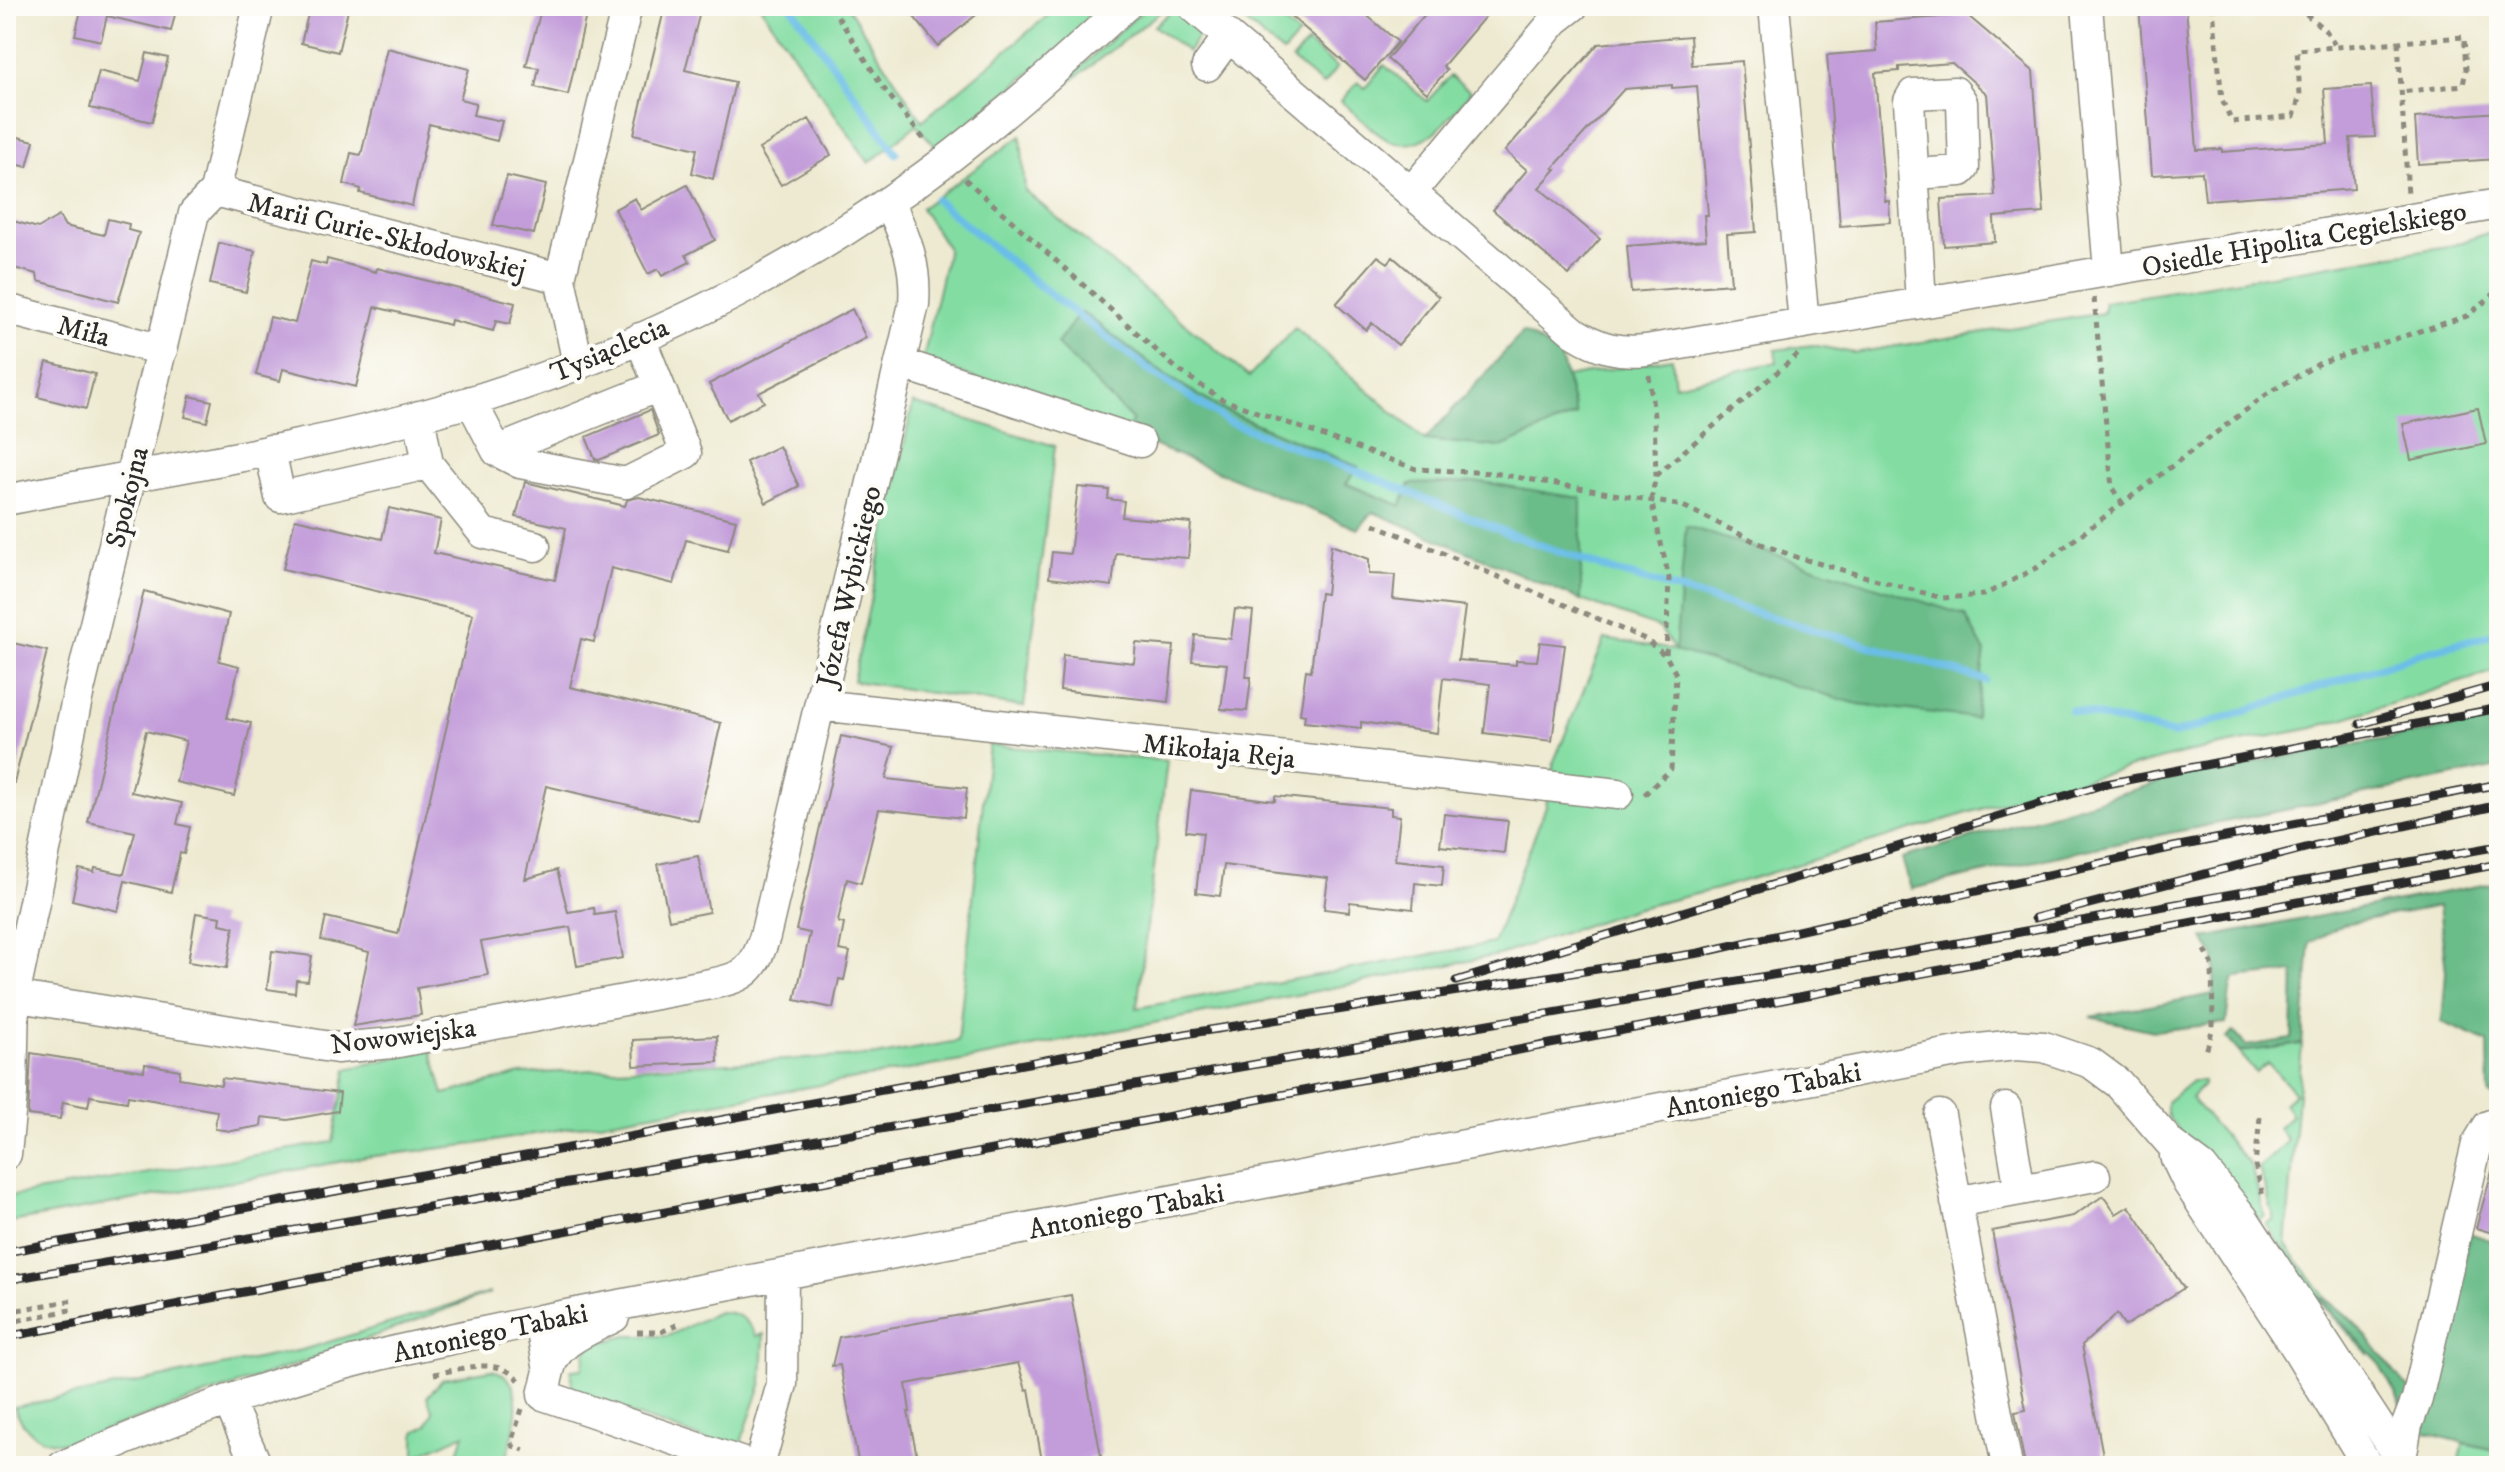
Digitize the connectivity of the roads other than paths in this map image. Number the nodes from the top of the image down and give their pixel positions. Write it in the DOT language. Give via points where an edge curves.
graph roads {
  1 [pos="259,6"];
  2 [pos="627,6"];
  3 [pos="1125,6"];
  4 [pos="1193,6"];
  5 [pos="1573,6"];
  6 [pos="1774,6"];
  7 [pos="2087,6"];
  8 [pos="1228,37"];
  9 [pos="1207,66"];
  10 [pos="1914,174"];
  11 [pos="215,191"];
  12 [pos="1412,191"];
  13 [pos="889,201"];
  14 [pos="2499,204"];
  15 [pos="2100,272"];
  16 [pos="560,278"];
  17 [pos="1921,303"];
  18 [pos="6,309"];
  19 [pos="1804,323"];
  20 [pos="640,338"];
  21 [pos="162,350"];
  22 [pos="900,363"];
  23 [pos="578,364"];
  24 [pos="659,386"];
  25 [pos="471,401"];
  26 [pos="419,416"];
  27 [pos="1140,442"];
  28 [pos="270,450"];
  29 [pos="497,451"];
  30 [pos="428,464"];
  31 [pos="132,475"];
  32 [pos="6,500"];
  33 [pos="535,546"];
  34 [pos="820,705"];
  35 [pos="1618,794"];
  36 [pos="750,970"];
  37 [pos="10,996"];
  38 [pos="2006,1108"];
  39 [pos="1940,1115"];
  40 [pos="2499,1122"];
  41 [pos="2171,1144"];
  42 [pos="6,1154"];
  43 [pos="2095,1176"];
  44 [pos="2020,1190"];
  45 [pos="1956,1202"];
  46 [pos="783,1275"];
  47 [pos="636,1303"];
  48 [pos="540,1320"];
  49 [pos="549,1371"];
  50 [pos="228,1400"];
  51 [pos="2403,1462"];
  52 [pos="63,1466"];
  53 [pos="257,1466"];
  54 [pos="752,1466"];
  55 [pos="759,1466"];
  56 [pos="2007,1466"];
  57 [pos="2368,1466"];
  1 -- 11 [label="street, Spokojna"];
  2 -- 16 [label="street, Marii Curie-Skłodowskiej"];
  3 -- 13 [label="street, Tysiąclecia" via="1010,110"];
  4 -- 8 [label="street, Osiedle Hipolita Cegielskiego"];
  5 -- 12 [label="street" via="1555,20"];
  6 -- 19 [label="street"];
  7 -- 15 [label="street, Osiedle Hipolita Cegielskiego"];
  8 -- 9 [label="street"];
  8 -- 12 [label="street, Osiedle Hipolita Cegielskiego"];
  10 -- 17 [label="street"];
  11 -- 16 [label="street, Marii Curie-Skłodowskiej"];
  11 -- 21 [label="street, Spokojna" via="194,213"];
  12 -- 19 [label="street, Osiedle Hipolita Cegielskiego" via="1575,333 1596,345 1646,350"];
  13 -- 20 [label="street, Tysiąclecia" via="770,274"];
  13 -- 22 [label="street, Józefa Wybickiego" via="915,271 914,304"];
  14 -- 15 [label="street, Osiedle Hipolita Cegielskiego"];
  15 -- 17 [label="street, Osiedle Hipolita Cegielskiego"];
  16 -- 23 [label="street, Marii Curie-Skłodowskiej"];
  17 -- 19 [label="street, Osiedle Hipolita Cegielskiego"];
  18 -- 21 [label="street, Miła"];
  20 -- 23 [label="street, Tysiąclecia"];
  20 -- 24 [label="street"];
  21 -- 31 [label="street, Spokojna"];
  22 -- 27 [label="street"];
  22 -- 34 [label="street, Józefa Wybickiego"];
  23 -- 25 [label="street, Tysiąclecia"];
  24 -- 29 [label="street"];
  24 -- 29 [label="street" via="686,453 626,483 520,463"];
  25 -- 26 [label="street, Tysiąclecia"];
  25 -- 29 [label="street"];
  26 -- 28 [label="street, Tysiąclecia"];
  26 -- 30 [label="street"];
  28 -- 30 [label="street" via="280,497"];
  28 -- 31 [label="street, Tysiąclecia"];
  30 -- 33 [label="street" via="483,533"];
  31 -- 32 [label="street, Tysiąclecia"];
  31 -- 37 [label="street, Spokojna"];
  34 -- 35 [label="street, Mikołaja Reja"];
  34 -- 36 [label="street, Józefa Wybickiego" via="765,936"];
  36 -- 37 [label="street, Nowowiejska" via="729,981 393,1043 337,1048"];
  37 -- 42 [label="street, Spokojna" via="12,1093"];
  38 -- 44 [label="street"];
  39 -- 45 [label="street"];
  40 -- 51 [label="street" via="2488,1126 2477,1144 2407,1425"];
  41 -- 46 [label="street, Antoniego Tabaki" via="2118,1083 2091,1063 2044,1047 1980,1048"];
  41 -- 51 [label="street, Antoniego Tabaki" via="2202,1167 2243,1218"];
  41 -- 57 [label="street, Antoniego Tabaki" via="2188,1183"];
  43 -- 44 [label="street"];
  44 -- 45 [label="street"];
  45 -- 56 [label="street"];
  46 -- 47 [label="street, Antoniego Tabaki"];
  46 -- 55 [label="street" via="782,1384"];
  47 -- 48 [label="street, Antoniego Tabaki"];
  47 -- 49 [label="street" via="574,1337"];
  48 -- 49 [label="street"];
  48 -- 50 [label="street, Antoniego Tabaki" via="380,1355"];
  49 -- 54 [label="street" via="543,1395"];
  50 -- 52 [label="street, Antoniego Tabaki"];
  50 -- 53 [label="street"];
}
